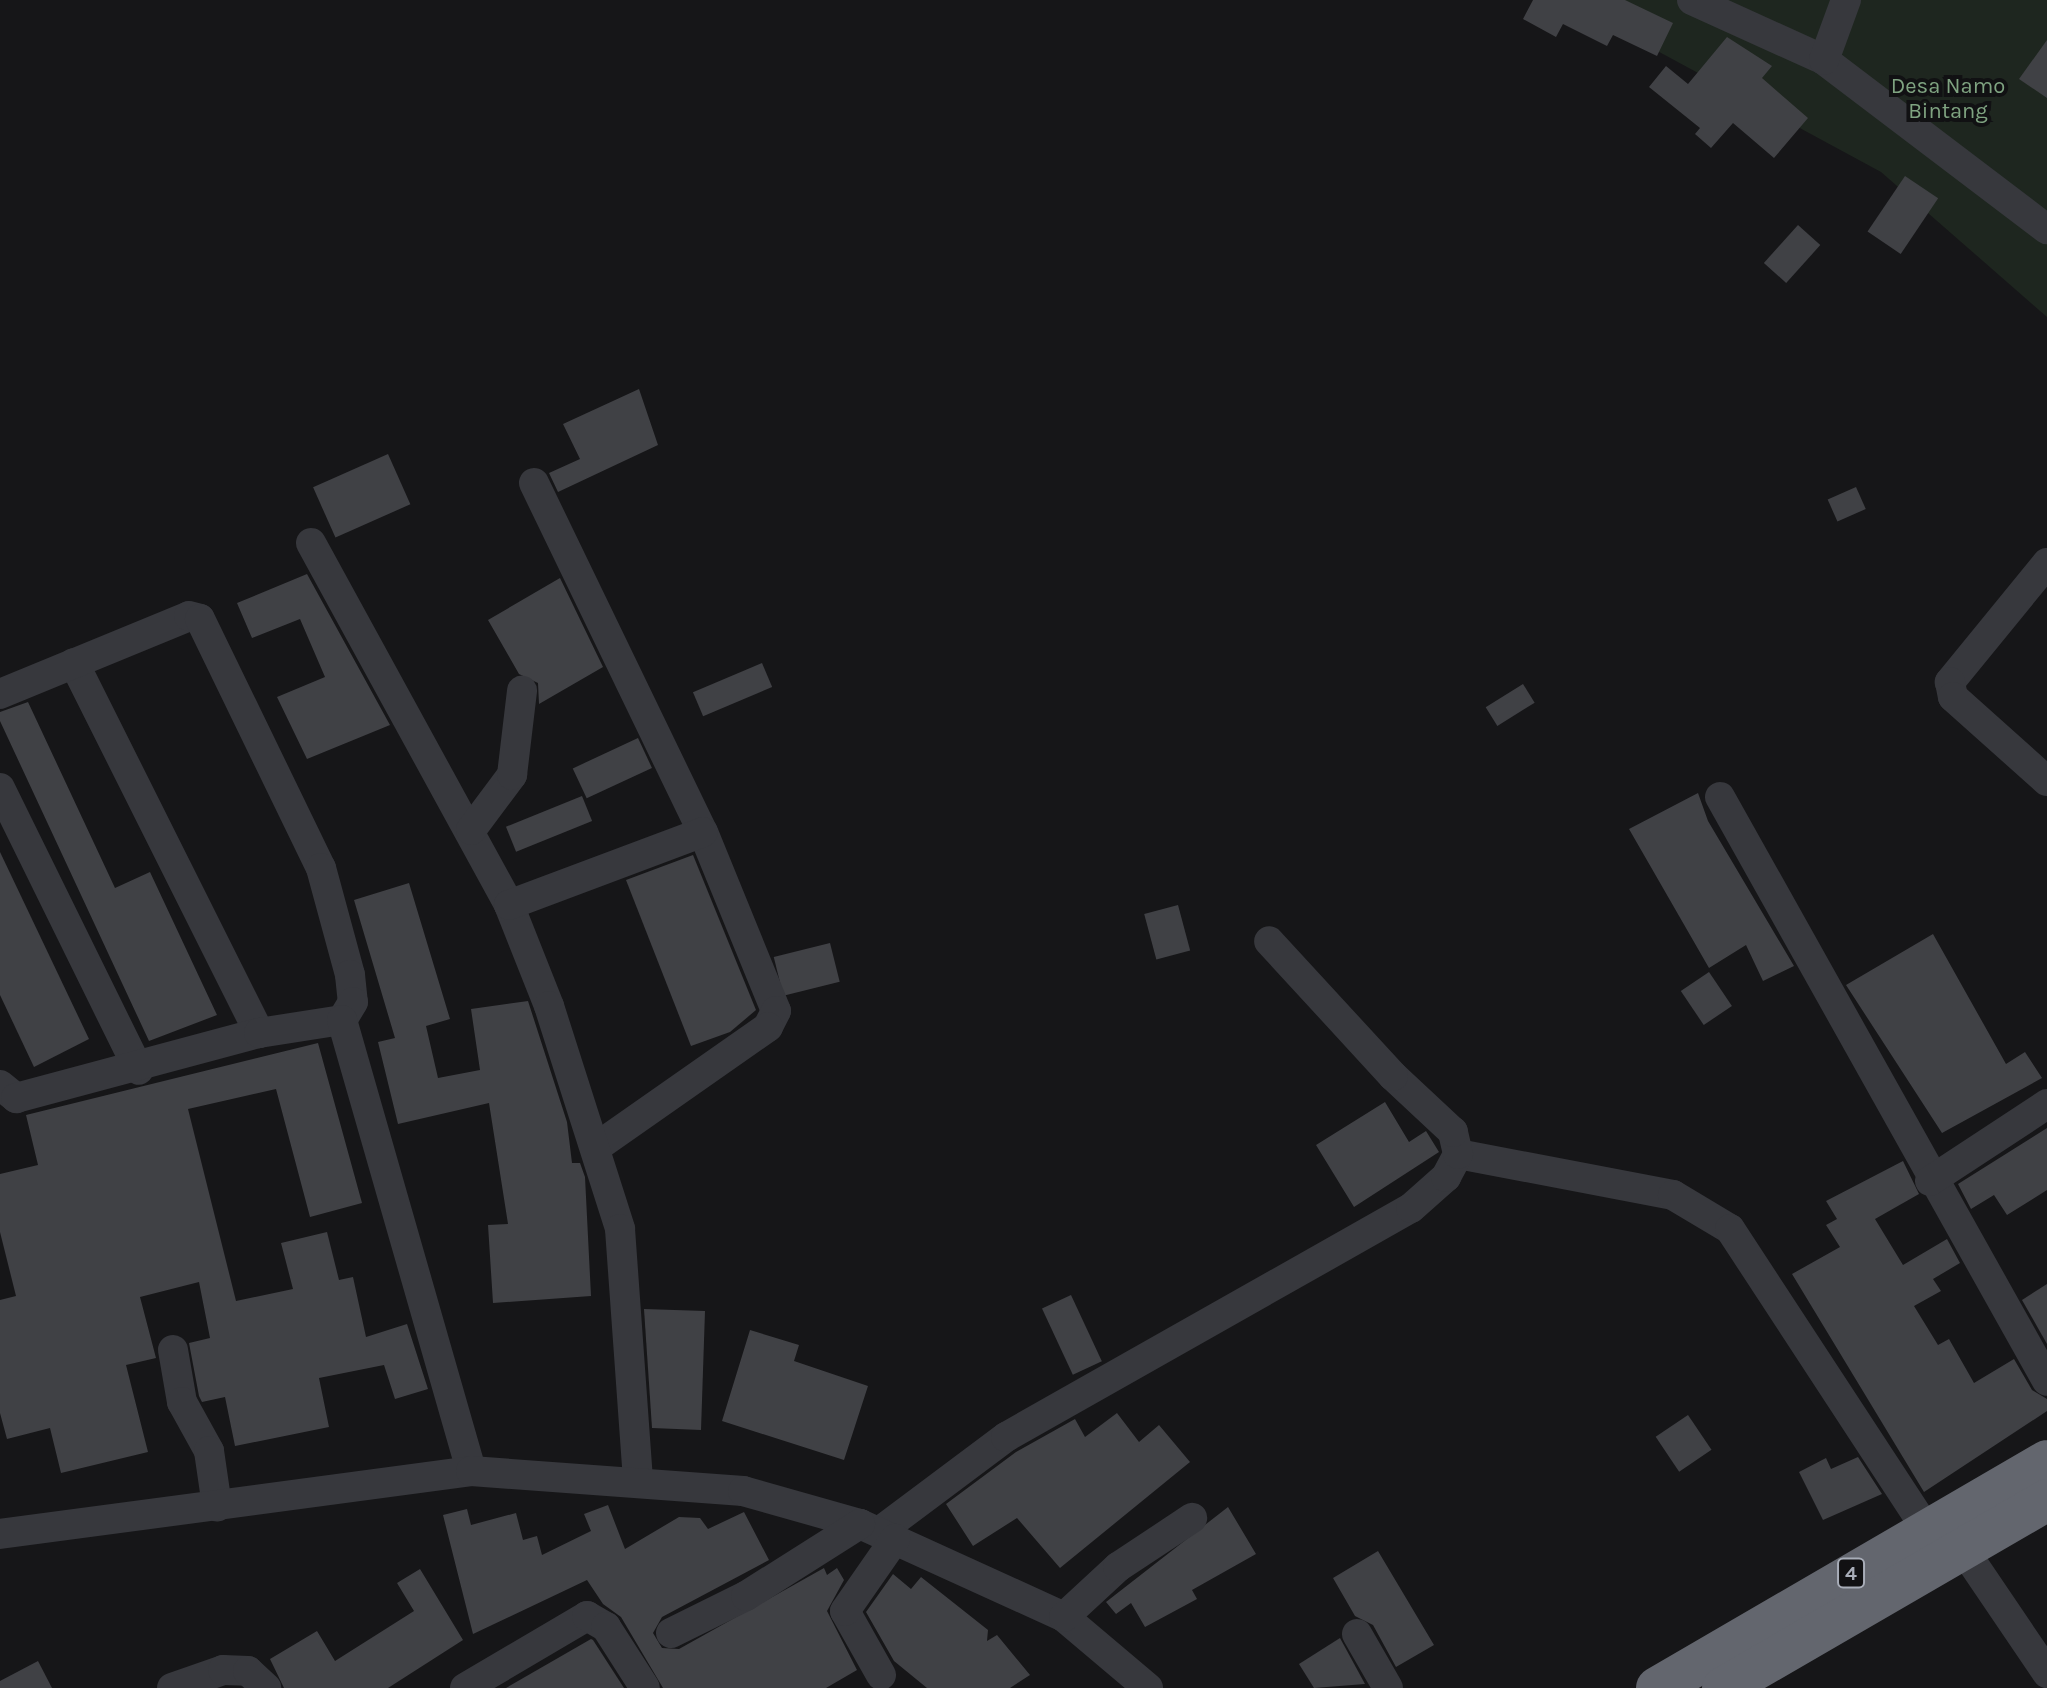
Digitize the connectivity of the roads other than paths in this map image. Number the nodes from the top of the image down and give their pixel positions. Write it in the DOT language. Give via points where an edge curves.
graph roads {
  1 [pos="1692,0"];
  2 [pos="1846,0"];
  3 [pos="1824,60"];
  4 [pos="2047,229"];
  5 [pos="534,483"];
  6 [pos="311,543"];
  7 [pos="2047,563"];
  8 [pos="74,663"];
  9 [pos="522,691"];
  10 [pos="0,694"];
  11 [pos="2047,781"];
  12 [pos="0,788"];
  13 [pos="1720,797"];
  14 [pos="471,830"];
  15 [pos="703,832"];
  16 [pos="509,905"];
  17 [pos="1269,941"];
  18 [pos="342,1020"];
  19 [pos="259,1033"];
  20 [pos="139,1070"];
  21 [pos="0,1085"];
  22 [pos="2047,1104"];
  23 [pos="595,1148"];
  24 [pos="1458,1154"];
  25 [pos="1930,1181"];
  26 [pos="173,1350"];
  27 [pos="2047,1381"];
  28 [pos="2047,1461"];
  29 [pos="471,1471"];
  30 [pos="638,1479"];
  31 [pos="2047,1500"];
  32 [pos="217,1506"];
  33 [pos="1192,1518"];
  34 [pos="1926,1528"];
  35 [pos="878,1532"];
  36 [pos="0,1534"];
  37 [pos="1963,1549"];
  38 [pos="1064,1617"];
  39 [pos="671,1633"];
  40 [pos="1357,1634"];
  41 [pos="2047,1673"];
  42 [pos="881,1675"];
  43 [pos="172,1688"];
  44 [pos="266,1688"];
  45 [pos="465,1688"];
  46 [pos="645,1688"];
  47 [pos="1148,1688"];
  48 [pos="1388,1688"];
  49 [pos="1657,1688"];
  50 [pos="1723,1688"];
  1 -- 3 [label="street"];
  2 -- 3 [label="street"];
  3 -- 4 [label="street"];
  5 -- 15 [label="street"];
  6 -- 14 [label="street"];
  7 -- 11 [label="street" via="1950,682 1953,697"];
  8 -- 10 [label="street"];
  8 -- 18 [label="street" via="189,616 203,623 321,868 350,975 353,1002"];
  8 -- 19 [label="street"];
  9 -- 14 [label="street" via="512,775"];
  12 -- 20 [label="street"];
  13 -- 25 [label="street"];
  14 -- 16 [label="street"];
  15 -- 16 [label="street"];
  15 -- 23 [label="street" via="775,1015 768,1027"];
  16 -- 23 [label="street"];
  17 -- 24 [label="street" via="1393,1076 1453,1132"];
  18 -- 19 [label="street"];
  18 -- 29 [label="street"];
  19 -- 20 [label="street"];
  20 -- 21 [label="street" via="12,1099"];
  22 -- 25 [label="street"];
  23 -- 30 [label="street" via="620,1229"];
  24 -- 34 [label="street" via="1673,1195 1730,1229"];
  24 -- 35 [label="street" via="1446,1177 1411,1208 1006,1437"];
  25 -- 27 [label="street"];
  26 -- 32 [label="street" via="182,1402 209,1451"];
  28 -- 34 [label="highway, 4"];
  29 -- 30 [label="street"];
  29 -- 32 [label="street"];
  30 -- 35 [label="street" via="743,1491"];
  31 -- 37 [label="highway, 4"];
  32 -- 36 [label="street"];
  33 -- 38 [label="street" via="1118,1567"];
  34 -- 49 [label="highway, 4"];
  35 -- 38 [label="street"];
  35 -- 39 [label="street"];
  35 -- 42 [label="street" via="845,1611"];
  37 -- 41 [label="street"];
  37 -- 50 [label="highway, 4"];
  38 -- 47 [label="street"];
  40 -- 48 [label="street"];
  43 -- 44 [label="street" via="223,1670 248,1671"];
  45 -- 46 [label="street" via="587,1616 606,1627"];
}
